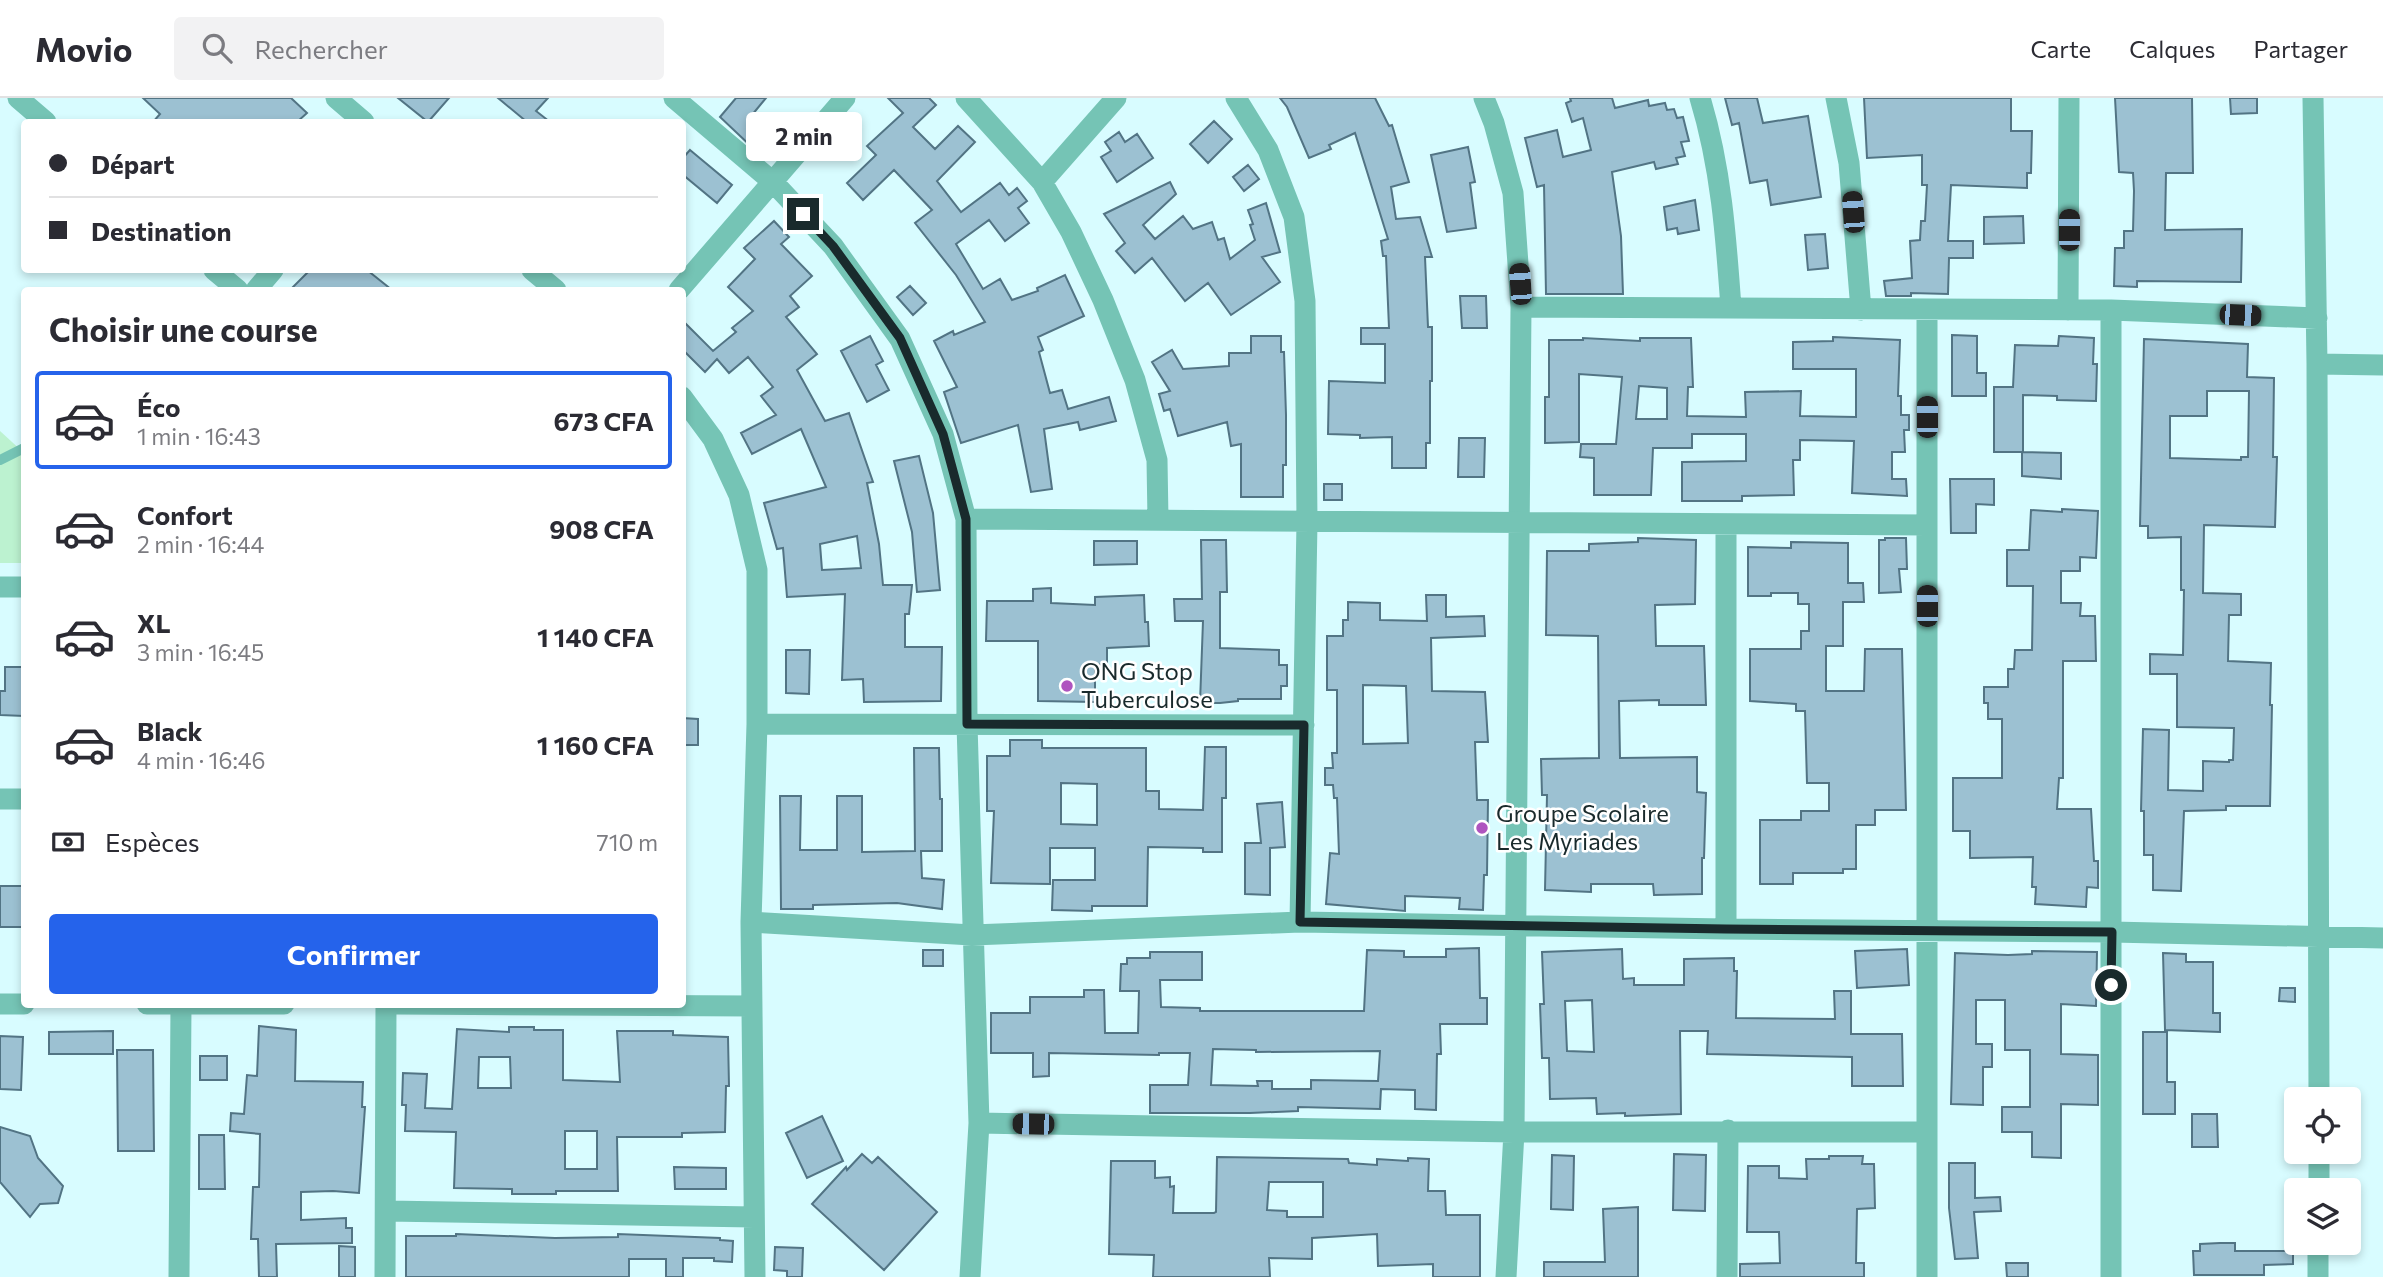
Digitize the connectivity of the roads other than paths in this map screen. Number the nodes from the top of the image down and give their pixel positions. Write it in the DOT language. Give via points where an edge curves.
graph roads {
  1 [pos="18,98"];
  2 [pos="336,98"];
  3 [pos="674,98"];
  4 [pos="845,98"];
  5 [pos="966,98"];
  6 [pos="1116,98"];
  7 [pos="1236,98"];
  8 [pos="1483,98"];
  9 [pos="1700,98"];
  10 [pos="1836,98"];
  11 [pos="2070,98"];
  12 [pos="2313,98"];
  13 [pos="42,119"];
  14 [pos="360,119"];
  15 [pos="773,182"];
  16 [pos="1042,182"];
  17 [pos="218,273"];
  18 [pos="270,273"];
  19 [pos="536,273"];
  20 [pos="234,287"];
  21 [pos="259,287"];
  22 [pos="552,287"];
  23 [pos="683,287"];
  24 [pos="1521,307"];
  25 [pos="1731,308"];
  26 [pos="1927,309"];
  27 [pos="1861,310"];
  28 [pos="2068,310"];
  29 [pos="2111,310"];
  30 [pos="2317,318"];
  31 [pos="2317,365"];
  32 [pos="2383,365"];
  33 [pos="686,402"];
  34 [pos="21,450"];
  35 [pos="0,460"];
  36 [pos="966,519"];
  37 [pos="1158,520"];
  38 [pos="1307,522"];
  39 [pos="1520,522"];
  40 [pos="1726,524"];
  41 [pos="1927,525"];
  42 [pos="0,587"];
  43 [pos="21,587"];
  44 [pos="757,724"];
  45 [pos="967,724"];
  46 [pos="1304,725"];
  47 [pos="0,799"];
  48 [pos="21,799"];
  49 [pos="751,922"];
  50 [pos="1300,922"];
  51 [pos="1517,926"];
  52 [pos="1726,929"];
  53 [pos="1927,931"];
  54 [pos="2112,932"];
  55 [pos="972,935"];
  56 [pos="2320,938"];
  57 [pos="2383,938"];
  58 [pos="0,1004"];
  59 [pos="21,1004"];
  60 [pos="686,1006"];
  61 [pos="752,1006"];
  62 [pos="181,1008"];
  63 [pos="386,1008"];
  64 [pos="2319,1087"];
  65 [pos="979,1123"];
  66 [pos="1728,1130"];
  67 [pos="1514,1132"];
  68 [pos="1927,1132"];
  69 [pos="387,1211"];
  70 [pos="754,1217"];
  71 [pos="2318,1255"];
  72 [pos="179,1277"];
  73 [pos="385,1277"];
  74 [pos="755,1277"];
  75 [pos="970,1277"];
  76 [pos="1506,1277"];
  77 [pos="1727,1277"];
  78 [pos="1927,1277"];
  79 [pos="2111,1277"];
  80 [pos="2318,1277"];
  1 -- 13 [label="street"];
  2 -- 14 [label="street"];
  3 -- 15 [label="street"];
  4 -- 15 [label="street"];
  5 -- 16 [label="street"];
  6 -- 16 [label="street"];
  7 -- 38 [label="street" via="1268,150 1294,217 1305,301"];
  8 -- 24 [label="street" via="1513,193"];
  9 -- 25 [label="street" via="1724,207"];
  10 -- 27 [label="street" via="1849,163"];
  11 -- 28 [label="street"];
  12 -- 30 [label="street"];
  15 -- 23 [label="street"];
  15 -- 36 [label="street" via="833,246 900,338 943,434"];
  16 -- 37 [label="street" via="1082,255 1135,380 1157,460"];
  17 -- 20 [label="street"];
  18 -- 21 [label="street"];
  19 -- 22 [label="street"];
  24 -- 25 [label="street"];
  24 -- 39 [label="street"];
  25 -- 27 [label="street"];
  26 -- 27 [label="street"];
  26 -- 28 [label="street"];
  26 -- 41 [label="street"];
  28 -- 29 [label="street"];
  29 -- 30 [label="street"];
  29 -- 54 [label="street"];
  30 -- 31 [label="street"];
  31 -- 32 [label="street"];
  31 -- 56 [label="street"];
  33 -- 44 [label="street" via="713,439 739,495 757,570"];
  34 -- 35 [label="lane"];
  36 -- 37 [label="street"];
  36 -- 45 [label="street"];
  37 -- 38 [label="street"];
  38 -- 39 [label="street"];
  38 -- 46 [label="street"];
  39 -- 40 [label="street"];
  39 -- 51 [label="street"];
  40 -- 41 [label="street"];
  40 -- 52 [label="street"];
  41 -- 53 [label="street"];
  42 -- 43 [label="street"];
  44 -- 45 [label="street"];
  44 -- 49 [label="street"];
  45 -- 46 [label="street"];
  45 -- 55 [label="street"];
  46 -- 50 [label="street"];
  47 -- 48 [label="street"];
  49 -- 55 [label="street"];
  49 -- 61 [label="street"];
  50 -- 51 [label="street"];
  50 -- 55 [label="street"];
  51 -- 52 [label="street"];
  51 -- 67 [label="street"];
  52 -- 53 [label="street"];
  53 -- 54 [label="street"];
  53 -- 68 [label="street"];
  54 -- 56 [label="street"];
  54 -- 79 [label="street"];
  55 -- 65 [label="street"];
  56 -- 57 [label="street"];
  56 -- 64 [label="street"];
  58 -- 59 [label="street"];
  60 -- 61 [label="street"];
  61 -- 70 [label="street"];
  62 -- 72 [label="street"];
  63 -- 69 [label="street"];
  65 -- 67 [label="street"];
  65 -- 75 [label="street"];
  66 -- 67 [label="street"];
  66 -- 68 [label="street"];
  66 -- 77 [label="street"];
  67 -- 76 [label="street"];
  68 -- 78 [label="street"];
  69 -- 70 [label="street"];
  69 -- 73 [label="street"];
  70 -- 74 [label="street"];
  71 -- 80 [label="street"];
}
